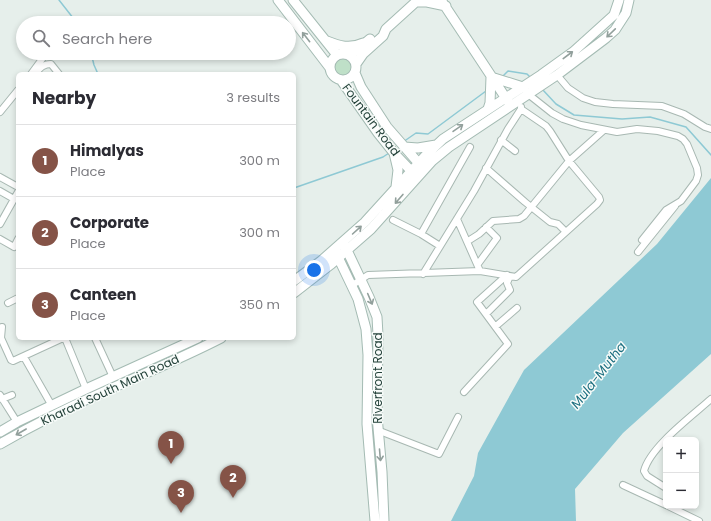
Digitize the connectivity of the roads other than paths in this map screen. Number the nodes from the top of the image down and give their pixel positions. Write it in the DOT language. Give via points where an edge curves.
graph roads {
  1 [pos="278,0"];
  2 [pos="293,0"];
  3 [pos="619,0"];
  4 [pos="629,0"];
  5 [pos="420,1"];
  6 [pos="443,3"];
  7 [pos="290,16"];
  8 [pos="296,24"];
  9 [pos="386,29"];
  10 [pos="324,39"];
  11 [pos="368,41"];
  12 [pos="337,55"];
  13 [pos="348,55"];
  14 [pos="41,60"];
  15 [pos="330,68"];
  16 [pos="356,69"];
  17 [pos="32,72"];
  18 [pos="37,72"];
  19 [pos="57,72"];
  20 [pos="557,75"];
  21 [pos="491,77"];
  22 [pos="341,80"];
  23 [pos="535,85"];
  24 [pos="16,92"];
  25 [pos="514,104"];
  26 [pos="488,109"];
  27 [pos="0,112"];
  28 [pos="711,129"];
  29 [pos="604,130"];
  30 [pos="501,140"];
  31 [pos="401,144"];
  32 [pos="437,145"];
  33 [pos="470,147"];
  34 [pos="392,151"];
  35 [pos="515,151"];
  36 [pos="569,161"];
  37 [pos="418,163"];
  38 [pos="486,168"];
  39 [pos="412,170"];
  40 [pos="425,170"];
  41 [pos="0,177"];
  42 [pos="418,177"];
  43 [pos="16,186"];
  44 [pos="396,187"];
  45 [pos="0,192"];
  46 [pos="16,196"];
  47 [pos="14,199"];
  48 [pos="676,204"];
  49 [pos="532,208"];
  50 [pos="457,218"];
  51 [pos="393,220"];
  52 [pos="0,224"];
  53 [pos="486,227"];
  54 [pos="566,232"];
  55 [pos="421,234"];
  56 [pos="0,239"];
  57 [pos="642,240"];
  58 [pos="468,241"];
  59 [pos="343,242"];
  60 [pos="16,246"];
  61 [pos="440,246"];
  62 [pos="335,249"];
  63 [pos="347,251"];
  64 [pos="638,252"];
  65 [pos="338,258"];
  66 [pos="478,264"];
  67 [pos="480,271"];
  68 [pos="423,274"];
  69 [pos="508,275"];
  70 [pos="296,278"];
  71 [pos="360,279"];
  72 [pos="351,286"];
  73 [pos="296,291"];
  74 [pos="16,299"];
  75 [pos="8,303"];
  76 [pos="517,308"];
  77 [pos="486,314"];
  78 [pos="496,326"];
  79 [pos="2,327"];
  80 [pos="60,340"];
  81 [pos="65,340"];
  82 [pos="96,340"];
  83 [pos="194,340"];
  84 [pos="217,340"];
  85 [pos="24,357"];
  86 [pos="113,377"];
  87 [pos="86,389"];
  88 [pos="464,392"];
  89 [pos="12,395"];
  90 [pos="1,397"];
  91 [pos="711,400"];
  92 [pos="52,406"];
  93 [pos="458,416"];
  94 [pos="17,422"];
  95 [pos="377,430"];
  96 [pos="0,432"];
  97 [pos="0,444"];
  98 [pos="623,485"];
  99 [pos="663,486"];
  100 [pos="663,504"];
  101 [pos="673,509"];
  102 [pos="376,521"];
  103 [pos="384,521"];
  104 [pos="699,521"];
  7 -- 1 [label="main road, Fountain Road, one-way"];
  2 -- 10 [label="main road"];
  23 -- 3 [label="main road, one-way" via="614,15"];
  4 -- 20 [label="main road, one-way" via="626,14 615,30"];
  5 -- 6 [label="main road"];
  5 -- 9 [label="main road"];
  6 -- 21 [label="main road"];
  15 -- 8 [label="main road, Fountain Road, one-way"];
  9 -- 11 [label="main road"];
  9 -- 16 [label="main road" via="383,36 366,51"];
  10 -- 11 [label="main road" via="335,45 347,47"];
  10 -- 12 [label="main road"];
  11 -- 13 [label="main road"];
  12 -- 13 [label="main road"];
  12 -- 15 [label="main road" via="332,60"];
  13 -- 16 [label="main road, Fountain Road" via="354,58"];
  14 -- 17 [label="street"];
  15 -- 22 [label="main road, Fountain Road" via="334,77"];
  16 -- 22 [label="main road, Fountain Road" via="348,79"];
  16 -- 31 [label="main road, Fountain Road" via="361,87"];
  18 -- 19 [label="street" via="46,64 51,64"];
  20 -- 23 [label="main road"];
  20 -- 28 [label="street" via="568,88 583,98 613,104 662,106 684,114"];
  21 -- 23 [label="main road" via="509,83"];
  21 -- 25 [label="main road"];
  21 -- 26 [label="main road"];
  22 -- 34 [label="main road, Fountain Road"];
  23 -- 25 [label="main road"];
  23 -- 25 [label="main road"];
  23 -- 29 [label="street" via="552,113 581,125"];
  24 -- 27 [label="street"];
  25 -- 26 [label="main road"];
  25 -- 30 [label="street"];
  25 -- 36 [label="street" via="546,126"];
  25 -- 40 [label="main road" via="448,147"];
  32 -- 26 [label="main road, one-way"];
  29 -- 36 [label="street"];
  29 -- 48 [label="street" via="617,132 648,129 683,139 698,175 687,194"];
  30 -- 35 [label="street"];
  30 -- 38 [label="street"];
  31 -- 32 [label="main road" via="418,148"];
  31 -- 37 [label="main road, Fountain Road"];
  32 -- 37 [label="main road"];
  33 -- 55 [label="street"];
  34 -- 39 [label="main road, Fountain Road"];
  34 -- 44 [label="main road" via="398,170"];
  36 -- 49 [label="street"];
  36 -- 54 [label="street" via="600,200"];
  37 -- 39 [label="main road"];
  37 -- 40 [label="main road, Fountain Road"];
  38 -- 49 [label="street"];
  38 -- 50 [label="street"];
  39 -- 42 [label="main road, Fountain Road"];
  39 -- 44 [label="main road"];
  40 -- 42 [label="main road"];
  41 -- 43 [label="street"];
  42 -- 63 [label="main road, one-way" via="371,229"];
  59 -- 44 [label="main road, one-way"];
  45 -- 47 [label="street"];
  46 -- 47 [label="street"];
  47 -- 52 [label="street"];
  48 -- 57 [label="street" via="666,210"];
  48 -- 64 [label="street"];
  49 -- 53 [label="street" via="519,219 493,222"];
  49 -- 54 [label="street"];
  50 -- 58 [label="street"];
  50 -- 61 [label="street"];
  51 -- 55 [label="street"];
  53 -- 58 [label="street"];
  53 -- 66 [label="street" via="497,238"];
  54 -- 69 [label="street" via="516,276"];
  55 -- 61 [label="street"];
  56 -- 60 [label="street"];
  58 -- 66 [label="street"];
  59 -- 62 [label="main road"];
  59 -- 63 [label="main road, Riverfront Road"];
  61 -- 68 [label="street"];
  62 -- 65 [label="main road, Riverfront Road"];
  62 -- 70 [label="main road"];
  63 -- 65 [label="main road"];
  63 -- 71 [label="main road, Riverfront Road"];
  65 -- 72 [label="main road, Riverfront Road"];
  65 -- 73 [label="main road"];
  66 -- 67 [label="street"];
  67 -- 68 [label="street"];
  67 -- 69 [label="street"];
  68 -- 71 [label="street" via="368,275"];
  69 -- 77 [label="street" via="507,283 510,290"];
  69 -- 77 [label="street" via="477,302"];
  71 -- 72 [label="street"];
  71 -- 95 [label="main road, Riverfront Road, one-way" via="377,317"];
  72 -- 102 [label="main road, Riverfront Road" via="358,299 366,329 368,444"];
  74 -- 75 [label="street"];
  76 -- 78 [label="street"];
  77 -- 78 [label="street"];
  78 -- 88 [label="street" via="508,344"];
  79 -- 85 [label="street" via="1,338 11,360"];
  80 -- 85 [label="street"];
  81 -- 87 [label="street"];
  82 -- 86 [label="street"];
  83 -- 86 [label="main road, Kharadi South Main Road"];
  84 -- 97 [label="main road, Kharadi South Main Road, one-way" via="68,408"];
  85 -- 92 [label="street"];
  86 -- 87 [label="main road, Kharadi South Main Road"];
  87 -- 92 [label="main road, Kharadi South Main Road"];
  89 -- 90 [label="street"];
  90 -- 94 [label="street"];
  91 -- 99 [label="street" via="659,447 646,464 644,470 647,476"];
  92 -- 94 [label="main road, Kharadi South Main Road"];
  93 -- 95 [label="street" via="439,454"];
  94 -- 96 [label="main road, Kharadi South Main Road"];
  95 -- 103 [label="main road, Riverfront Road, one-way"];
  98 -- 100 [label="street"];
  101 -- 104 [label="street"];
}
